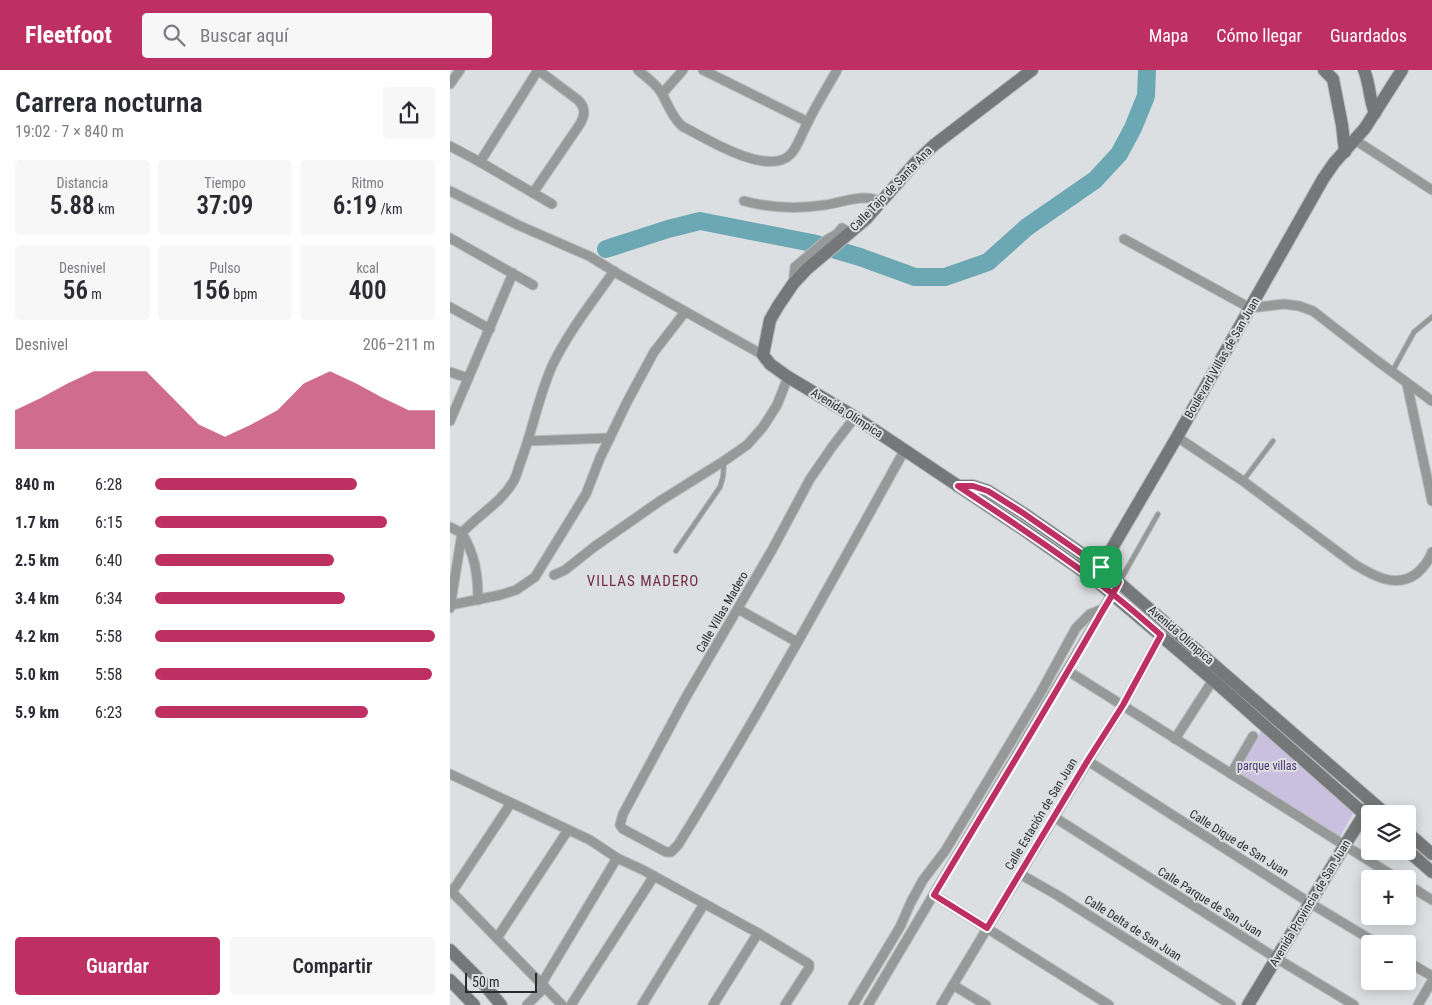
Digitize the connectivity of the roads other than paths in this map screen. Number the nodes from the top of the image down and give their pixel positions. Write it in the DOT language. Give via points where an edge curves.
graph roads {
  1 [pos="460,70"];
  2 [pos="538,70"];
  3 [pos="638,70"];
  4 [pos="683,70"];
  5 [pos="702,70"];
  6 [pos="837,70"];
  7 [pos="1032,70"];
  8 [pos="1324,70"];
  9 [pos="1364,70"];
  10 [pos="1402,70"];
  11 [pos="450,84"];
  12 [pos="662,94"];
  13 [pos="1375,113"];
  14 [pos="808,122"];
  15 [pos="1355,140"];
  16 [pos="450,146"];
  17 [pos="1345,152"];
  18 [pos="480,162"];
  19 [pos="1432,190"];
  20 [pos="450,191"];
  21 [pos="533,193"];
  22 [pos="744,200"];
  23 [pos="882,202"];
  24 [pos="552,204"];
  25 [pos="450,238"];
  26 [pos="1124,239"];
  27 [pos="614,271"];
  28 [pos="514,272"];
  29 [pos="533,284"];
  30 [pos="450,307"];
  31 [pos="1250,308"];
  32 [pos="685,312"];
  33 [pos="1432,318"];
  34 [pos="490,329"];
  35 [pos="763,355"];
  36 [pos="450,372"];
  37 [pos="1392,372"];
  38 [pos="468,378"];
  39 [pos="788,378"];
  40 [pos="1407,384"];
  41 [pos="1432,400"];
  42 [pos="855,417"];
  43 [pos="450,421"];
  44 [pos="1177,437"];
  45 [pos="610,438"];
  46 [pos="528,441"];
  47 [pos="1274,441"];
  48 [pos="904,451"];
  49 [pos="724,461"];
  50 [pos="1243,481"];
  51 [pos="958,486"];
  52 [pos="1432,498"];
  53 [pos="1158,514"];
  54 [pos="450,527"];
  55 [pos="462,532"];
  56 [pos="460,546"];
  57 [pos="676,551"];
  58 [pos="1432,552"];
  59 [pos="450,553"];
  60 [pos="1101,567"];
  61 [pos="554,575"];
  62 [pos="1094,579"];
  63 [pos="1119,582"];
  64 [pos="1113,594"];
  65 [pos="478,600"];
  66 [pos="450,606"];
  67 [pos="738,609"];
  68 [pos="1103,609"];
  69 [pos="1161,635"];
  70 [pos="797,642"];
  71 [pos="1068,671"];
  72 [pos="1213,680"];
  73 [pos="1123,705"];
  74 [pos="1252,736"];
  75 [pos="1175,739"];
  76 [pos="1088,760"];
  77 [pos="450,774"];
  78 [pos="1231,774"];
  79 [pos="1372,802"];
  80 [pos="511,803"];
  81 [pos="1371,805"];
  82 [pos="1376,805"];
  83 [pos="1361,812"];
  84 [pos="1054,818"];
  85 [pos="1361,825"];
  86 [pos="568,830"];
  87 [pos="1416,840"];
  88 [pos="1345,845"];
  89 [pos="1432,854"];
  90 [pos="617,858"];
  91 [pos="1416,858"];
  92 [pos="1384,870"];
  93 [pos="1432,872"];
  94 [pos="1020,874"];
  95 [pos="654,876"];
  96 [pos="1416,890"];
  97 [pos="451,891"];
  98 [pos="934,895"];
  99 [pos="1432,900"];
  100 [pos="1310,903"];
  101 [pos="704,904"];
  102 [pos="987,928"];
  103 [pos="758,933"];
  104 [pos="1363,935"];
  105 [pos="497,938"];
  106 [pos="450,950"];
  107 [pos="1276,958"];
  108 [pos="1416,967"];
  109 [pos="1432,976"];
  110 [pos="450,980"];
  111 [pos="1432,982"];
  112 [pos="543,985"];
  113 [pos="953,985"];
  114 [pos="559,1004"];
  115 [pos="474,1005"];
  116 [pos="501,1005"];
  117 [pos="527,1005"];
  118 [pos="571,1005"];
  119 [pos="642,1005"];
  120 [pos="713,1005"];
  121 [pos="785,1005"];
  122 [pos="853,1005"];
  123 [pos="868,1005"];
  124 [pos="941,1005"];
  125 [pos="986,1005"];
  126 [pos="1109,1005"];
  127 [pos="1231,1005"];
  128 [pos="1248,1005"];
  129 [pos="1354,1005"];
  130 [pos="1418,1005"];
  1 -- 11 [label="street"];
  2 -- 18 [label="street"];
  2 -- 21 [label="street" via="578,100 584,110 580,124"];
  3 -- 12 [label="street"];
  4 -- 12 [label="street"];
  5 -- 14 [label="street"];
  6 -- 14 [label="street"];
  7 -- 23 [label="street, Calle Tajo de Santa Ana" via="934,145"];
  8 -- 17 [label="street" via="1333,79"];
  9 -- 13 [label="street"];
  10 -- 13 [label="street, Boulevard Villas de San Juan"];
  12 -- 14 [label="street" via="674,119 682,126 750,159 784,159 795,148"];
  13 -- 15 [label="street, Boulevard Villas de San Juan"];
  15 -- 17 [label="street, Boulevard Villas de San Juan"];
  15 -- 19 [label="street"];
  16 -- 18 [label="street"];
  17 -- 31 [label="street, Boulevard Villas de San Juan" via="1323,179"];
  18 -- 21 [label="street"];
  20 -- 27 [label="street"];
  21 -- 24 [label="street"];
  22 -- 23 [label="street" via="760,205 798,207 858,198"];
  23 -- 35 [label="street, Calle Tajo de Santa Ana" via="794,279 770,320"];
  25 -- 28 [label="street"];
  26 -- 31 [label="street"];
  27 -- 32 [label="street"];
  27 -- 46 [label="street" via="553,364"];
  28 -- 29 [label="street"];
  28 -- 34 [label="street"];
  30 -- 34 [label="street"];
  31 -- 37 [label="street" via="1284,304 1313,311"];
  31 -- 44 [label="street, Boulevard Villas de San Juan"];
  32 -- 35 [label="street"];
  32 -- 45 [label="street" via="654,352"];
  33 -- 37 [label="lane" via="1414,332"];
  34 -- 38 [label="street"];
  35 -- 39 [label="street, Avenida Olímpica"];
  36 -- 38 [label="street"];
  37 -- 40 [label="street"];
  38 -- 43 [label="street"];
  39 -- 42 [label="street, Avenida Olímpica"];
  39 -- 49 [label="street" via="763,427 747,445"];
  40 -- 41 [label="street"];
  40 -- 52 [label="street"];
  42 -- 48 [label="street, Avenida Olímpica"];
  42 -- 67 [label="street, Calle Villas Madero" via="810,479"];
  44 -- 50 [label="street"];
  44 -- 60 [label="street, Boulevard Villas de San Juan"];
  45 -- 46 [label="street"];
  45 -- 65 [label="street" via="586,494 535,577 516,590"];
  46 -- 55 [label="street" via="513,482"];
  47 -- 50 [label="lane"];
  48 -- 51 [label="street, Avenida Olímpica"];
  48 -- 70 [label="street"];
  49 -- 57 [label="lane" via="720,487"];
  49 -- 61 [label="street"];
  50 -- 58 [label="street" via="1368,573 1394,581 1409,578 1429,561"];
  51 -- 60 [label="street, Avenida Olímpica" via="988,491"];
  51 -- 62 [label="street, Avenida Olímpica"];
  53 -- 63 [label="lane"];
  54 -- 55 [label="street"];
  55 -- 56 [label="street"];
  55 -- 65 [label="street" via="476,563"];
  56 -- 59 [label="street"];
  56 -- 66 [label="street"];
  60 -- 62 [label="street, Boulevard Villas de San Juan"];
  60 -- 63 [label="street, Avenida Olímpica"];
  62 -- 64 [label="street, Avenida Olímpica"];
  63 -- 64 [label="street"];
  63 -- 79 [label="street, Avenida Olímpica"];
  64 -- 68 [label="street"];
  64 -- 69 [label="street, Avenida Olímpica"];
  65 -- 66 [label="street"];
  67 -- 70 [label="street"];
  67 -- 70 [label="street, Calle Villas Madero" via="623,814 620,825 623,830 660,849 674,850 716,784"];
  68 -- 71 [label="street"];
  68 -- 122 [label="street" via="1090,614 1076,628 976,800 923,880 900,927"];
  69 -- 72 [label="street, Avenida Olímpica"];
  69 -- 73 [label="street, Calle Estación de San Juan"];
  71 -- 73 [label="street"];
  71 -- 98 [label="street"];
  72 -- 75 [label="street"];
  72 -- 83 [label="street, Avenida Olímpica"];
  73 -- 75 [label="street"];
  73 -- 76 [label="street, Calle Estación de San Juan"];
  74 -- 78 [label="street"];
  75 -- 78 [label="street"];
  76 -- 84 [label="street, Calle Estación de San Juan"];
  76 -- 100 [label="street, Calle Dique de San Juan"];
  77 -- 80 [label="street"];
  78 -- 88 [label="street"];
  79 -- 81 [label="street, Avenida Provincia de San Juan"];
  79 -- 82 [label="street, Avenida Olímpica"];
  80 -- 86 [label="street"];
  80 -- 97 [label="street"];
  84 -- 94 [label="street, Calle Estación de San Juan"];
  84 -- 107 [label="street, Calle Parque de San Juan"];
  85 -- 88 [label="street, Avenida Provincia de San Juan"];
  86 -- 90 [label="street"];
  86 -- 105 [label="street"];
  87 -- 89 [label="street"];
  88 -- 92 [label="street"];
  88 -- 100 [label="street, Avenida Provincia de San Juan"];
  90 -- 95 [label="street"];
  90 -- 112 [label="street"];
  91 -- 93 [label="street"];
  94 -- 102 [label="street, Calle Estación de San Juan"];
  94 -- 127 [label="street, Calle Delta de San Juan"];
  95 -- 101 [label="street"];
  95 -- 118 [label="street"];
  96 -- 99 [label="street"];
  97 -- 105 [label="street"];
  98 -- 102 [label="street"];
  98 -- 123 [label="street"];
  100 -- 104 [label="street, Calle Dique de San Juan"];
  100 -- 107 [label="street, Avenida Provincia de San Juan"];
  101 -- 103 [label="street"];
  101 -- 119 [label="street"];
  102 -- 113 [label="street, Calle Estación de San Juan"];
  102 -- 126 [label="street"];
  103 -- 120 [label="street"];
  103 -- 121 [label="street" via="809,964"];
  105 -- 112 [label="street"];
  106 -- 116 [label="street"];
  107 -- 128 [label="street, Avenida Provincia de San Juan"];
  107 -- 129 [label="street, Calle Parque de San Juan"];
  108 -- 109 [label="street"];
  110 -- 115 [label="street"];
  111 -- 130 [label="street"];
  112 -- 114 [label="street"];
  112 -- 117 [label="street"];
  113 -- 124 [label="street, Calle Estación de San Juan"];
  113 -- 125 [label="street"];
}
